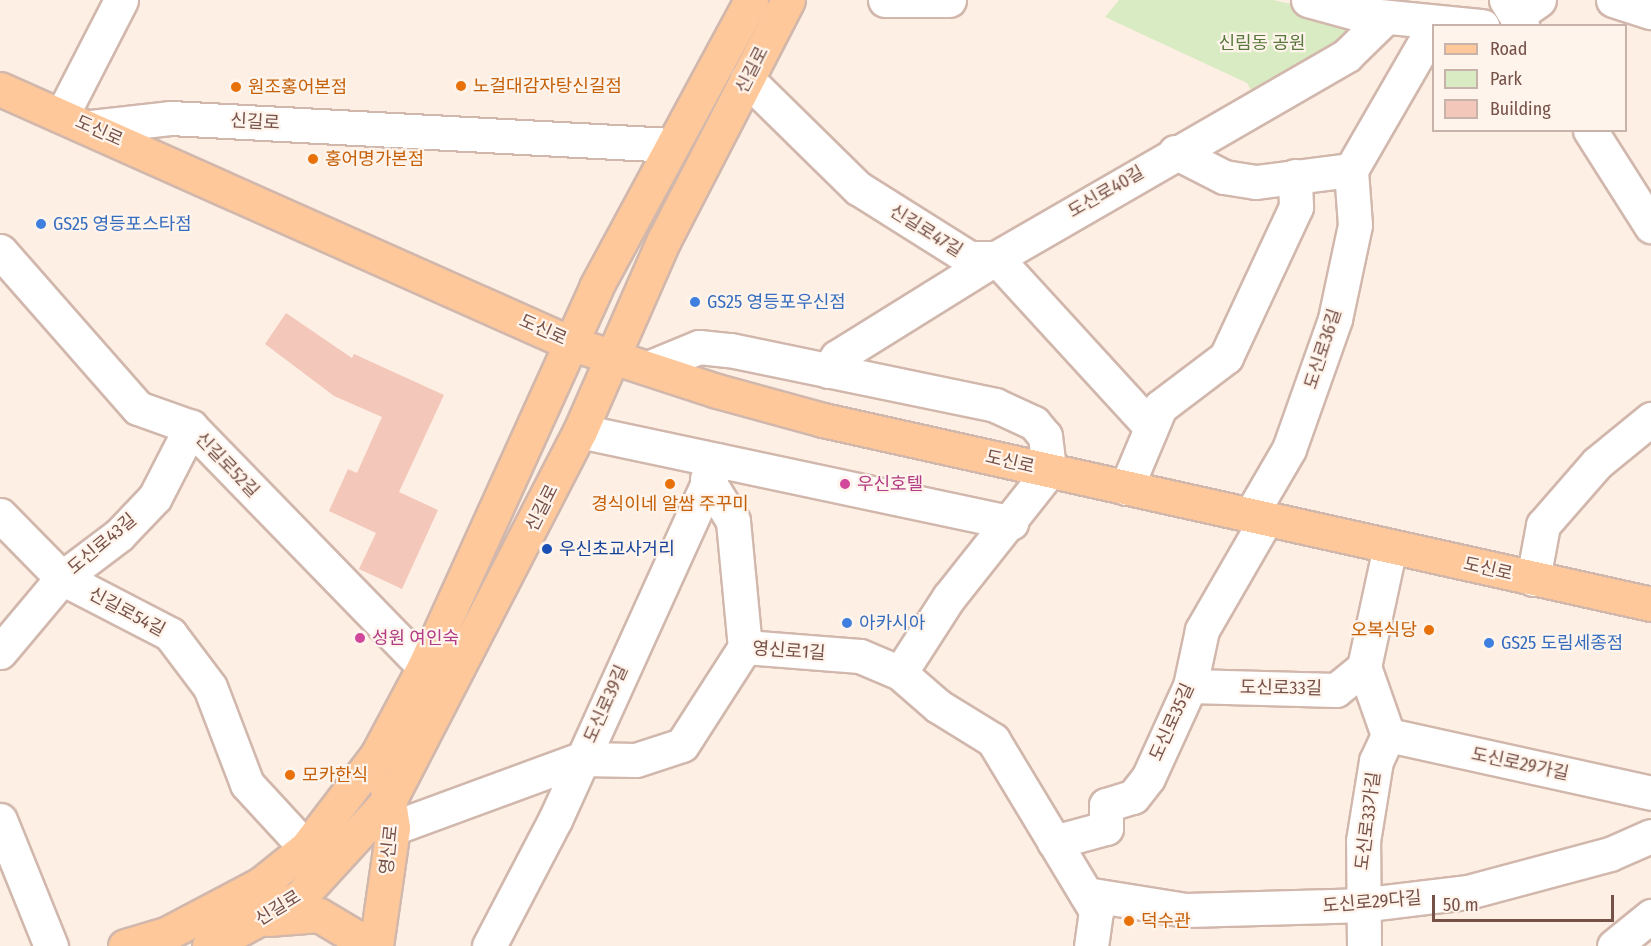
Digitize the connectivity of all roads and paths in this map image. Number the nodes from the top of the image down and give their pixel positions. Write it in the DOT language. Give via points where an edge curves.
graph roads {
  1 [pos="121,0"];
  2 [pos="751,0"];
  3 [pos="788,0"];
  4 [pos="885,0"];
  5 [pos="949,0"];
  6 [pos="1308,0"];
  7 [pos="1613,0"];
  8 [pos="1514,8"];
  9 [pos="1651,14"];
  10 [pos="1386,17"];
  11 [pos="1435,24"];
  12 [pos="1432,29"];
  13 [pos="747,79"];
  14 [pos="0,89"];
  15 [pos="76,121"];
  16 [pos="1591,132"];
  17 [pos="671,145"];
  18 [pos="1175,152"];
  19 [pos="1351,170"];
  20 [pos="1295,176"];
  21 [pos="1651,226"];
  22 [pos="0,251"];
  23 [pos="996,258"];
  24 [pos="570,343"];
  25 [pos="613,357"];
  26 [pos="648,368"];
  27 [pos="828,371"];
  28 [pos="1651,419"];
  29 [pos="190,427"];
  30 [pos="1151,427"];
  31 [pos="580,431"];
  32 [pos="713,469"];
  33 [pos="1049,471"];
  34 [pos="1126,488"];
  35 [pos="0,515"];
  36 [pos="1258,517"];
  37 [pos="1011,523"];
  38 [pos="1390,547"];
  39 [pos="62,578"];
  40 [pos="1533,579"];
  41 [pos="1651,604"];
  42 [pos="745,647"];
  43 [pos="0,652"];
  44 [pos="424,667"];
  45 [pos="1364,667"];
  46 [pos="900,673"];
  47 [pos="1190,686"];
  48 [pos="1388,735"];
  49 [pos="377,755"];
  50 [pos="581,759"];
  51 [pos="1651,793"];
  52 [pos="392,813"];
  53 [pos="0,820"];
  54 [pos="1651,836"];
  55 [pos="1054,842"];
  56 [pos="306,848"];
  57 [pos="1086,894"];
  58 [pos="1360,905"];
  59 [pos="1651,916"];
  60 [pos="263,919"];
  61 [pos="51,946"];
  62 [pos="126,946"];
  63 [pos="209,946"];
  64 [pos="374,946"];
  65 [pos="489,946"];
  66 [pos="1091,946"];
  67 [pos="1364,946"];
  68 [pos="1614,946"];
  1 -- 15 [label="street, 도신로"];
  2 -- 17 [label="main road, 신길로"];
  3 -- 13 [label="main road, 신길로"];
  4 -- 5 [label="street"];
  6 -- 10 [label="street"];
  7 -- 9 [label="street"];
  8 -- 11 [label="street"];
  10 -- 11 [label="street"];
  10 -- 18 [label="street, 도신로40길" via="1347,55"];
  12 -- 19 [label="street"];
  13 -- 23 [label="street, 신길로47길" via="858,188 969,258"];
  13 -- 25 [label="main road, 신길로" via="664,240"];
  14 -- 15 [label="main road, 도신로"];
  15 -- 17 [label="street, 신길로" via="171,118"];
  15 -- 24 [label="main road, 도신로"];
  16 -- 21 [label="street"];
  17 -- 24 [label="main road, 신길로"];
  18 -- 20 [label="street" via="1224,177 1256,182"];
  18 -- 23 [label="street, 도신로40길"];
  19 -- 20 [label="street"];
  19 -- 36 [label="street, 도신로36길" via="1355,225 1335,319 1289,448"];
  20 -- 30 [label="street" via="1296,207 1226,357 1160,407"];
  22 -- 29 [label="street, 신길로52길" via="138,408"];
  23 -- 27 [label="street, 도신로40길" via="837,357"];
  23 -- 30 [label="street"];
  24 -- 25 [label="main road, 도신로"];
  24 -- 44 [label="main road, 신길로"];
  25 -- 26 [label="main road, 도신로"];
  25 -- 31 [label="main road, 신길로"];
  26 -- 27 [label="street" via="699,347"];
  26 -- 33 [label="main road, 도신로" via="823,420"];
  27 -- 33 [label="street" via="1007,409 1045,435"];
  28 -- 40 [label="street, 도신로" via="1598,463 1543,525"];
  29 -- 39 [label="street, 도신로43길" via="155,496 119,535"];
  29 -- 44 [label="street, 신길로52길"];
  30 -- 34 [label="street"];
  31 -- 32 [label="street"];
  31 -- 52 [label="main road, 신길로"];
  32 -- 37 [label="street"];
  32 -- 42 [label="street" via="734,521"];
  32 -- 50 [label="street, 도신로39길"];
  33 -- 34 [label="main road, 도신로"];
  33 -- 37 [label="street, 도신로"];
  34 -- 36 [label="main road, 도신로"];
  35 -- 39 [label="street, 신길로54길"];
  36 -- 38 [label="main road, 도신로"];
  36 -- 47 [label="street, 도신로35길" via="1202,630"];
  37 -- 46 [label="street, 도신로" via="949,597"];
  38 -- 40 [label="main road, 도신로"];
  38 -- 45 [label="street"];
  39 -- 43 [label="street, 도신로43길"];
  39 -- 56 [label="street, 신길로54길" via="170,634 210,687 247,784"];
  40 -- 41 [label="main road, 도신로"];
  42 -- 46 [label="street, 영신로1길" via="860,656"];
  42 -- 50 [label="street, 영신로1길" via="682,746 636,760"];
  44 -- 49 [label="main road, 신길로"];
  45 -- 47 [label="street, 도신로33길" via="1336,690"];
  45 -- 48 [label="street"];
  46 -- 55 [label="street, 영신로1길" via="938,706 993,740"];
  47 -- 55 [label="street, 도신로35길" via="1134,797 1106,805 1106,828"];
  48 -- 51 [label="street, 도신로29가길"];
  48 -- 58 [label="street, 도신로33가길" via="1376,761"];
  49 -- 52 [label="main road, 영신로"];
  49 -- 56 [label="main road, 신길로"];
  50 -- 52 [label="street, 영신로1길"];
  50 -- 65 [label="street, 도신로39길"];
  52 -- 60 [label="main road, 신길로" via="329,870"];
  52 -- 64 [label="main road, 영신로"];
  53 -- 61 [label="street"];
  54 -- 58 [label="street, 도신로29다길" via="1610,854 1468,892"];
  55 -- 57 [label="street, 영신로1길"];
  56 -- 62 [label="main road, 신길로" via="226,905"];
  57 -- 58 [label="street, 도신로29다길" via="1186,910"];
  57 -- 66 [label="street, 영신로1길" via="1096,910"];
  58 -- 67 [label="street, 도신로33가길"];
  59 -- 68 [label="street"];
  60 -- 63 [label="main road, 신길로"];
  60 -- 64 [label="main road" via="319,915"];
}
